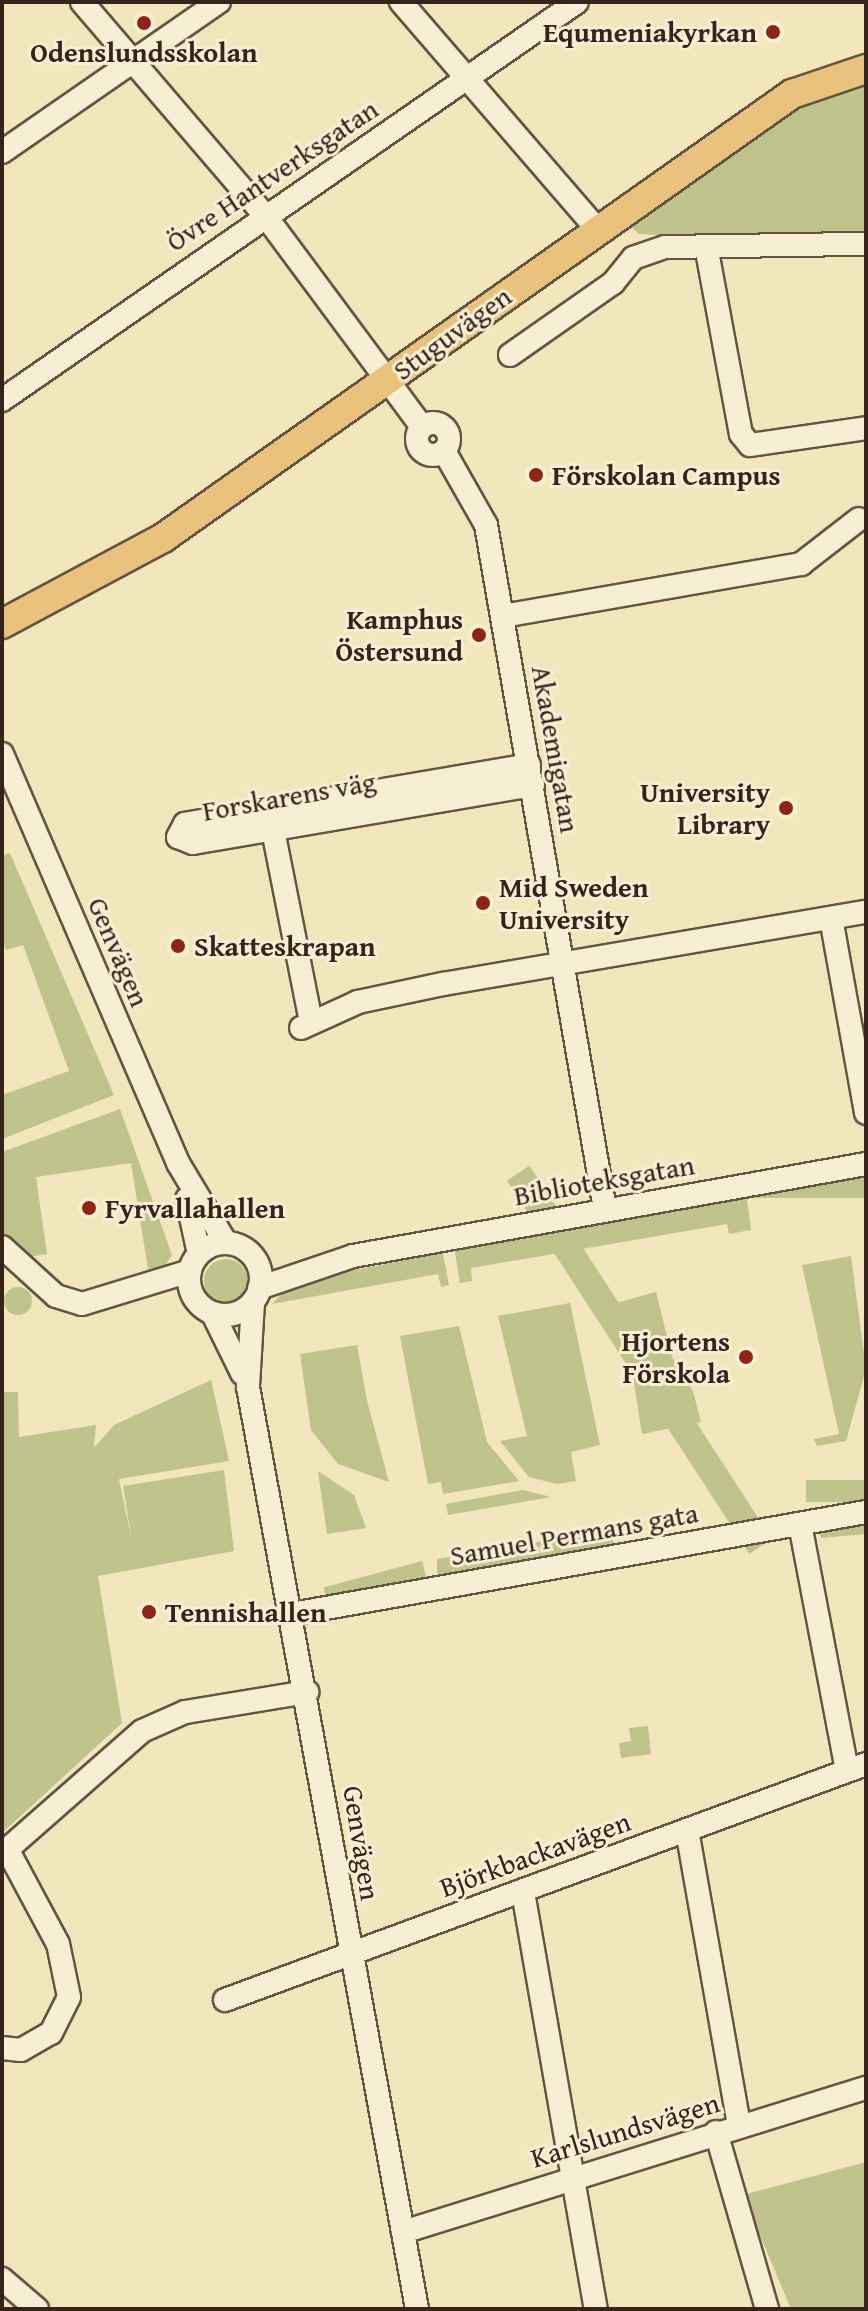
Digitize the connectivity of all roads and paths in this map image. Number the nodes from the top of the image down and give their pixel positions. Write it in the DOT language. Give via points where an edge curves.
graph roads {
  1 [pos="82,2"];
  2 [pos="219,2"];
  3 [pos="401,2"];
  4 [pos="577,2"];
  5 [pos="133,61"];
  6 [pos="866,69"];
  7 [pos="465,78"];
  8 [pos="2,152"];
  9 [pos="264,214"];
  10 [pos="595,227"];
  11 [pos="866,244"];
  12 [pos="707,251"];
  13 [pos="510,355"];
  14 [pos="387,381"];
  15 [pos="2,400"];
  16 [pos="866,428"];
  17 [pos="859,519"];
  18 [pos="40,602"];
  19 [pos="2,606"];
  20 [pos="503,616"];
  21 [pos="2,624"];
  22 [pos="3,760"];
  23 [pos="531,775"];
  24 [pos="866,912"];
  25 [pos="831,918"];
  26 [pos="563,962"];
  27 [pos="866,1113"];
  28 [pos="178,1163"];
  29 [pos="866,1164"];
  30 [pos="605,1209"];
  31 [pos="226,1243"];
  32 [pos="2,1247"];
  33 [pos="353,1256"];
  34 [pos="257,1260"];
  35 [pos="195,1262"];
  36 [pos="131,1294"];
  37 [pos="256,1295"];
  38 [pos="204,1308"];
  39 [pos="248,1387"];
  40 [pos="866,1512"];
  41 [pos="800,1524"];
  42 [pos="292,1614"];
  43 [pos="307,1692"];
  44 [pos="857,1767"];
  45 [pos="687,1830"];
  46 [pos="5,1852"];
  47 [pos="523,1892"];
  48 [pos="349,1954"];
  49 [pos="225,2000"];
  50 [pos="2,2048"];
  51 [pos="866,2088"];
  52 [pos="739,2126"];
  53 [pos="716,2132"];
  54 [pos="574,2176"];
  55 [pos="403,2232"];
  56 [pos="5,2289"];
  57 [pos="37,2309"];
  58 [pos="417,2309"];
  59 [pos="596,2309"];
  60 [pos="767,2309"];
  1 -- 5 [label="street"];
  2 -- 5 [label="street"];
  3 -- 7 [label="street"];
  4 -- 7 [label="street, Övre Hantverksgatan"];
  5 -- 8 [label="street"];
  5 -- 9 [label="street"];
  6 -- 10 [label="main road, Stuguvägen" via="792,94"];
  7 -- 9 [label="street, Övre Hantverksgatan"];
  7 -- 10 [label="street"];
  9 -- 14 [label="street"];
  9 -- 15 [label="street, Övre Hantverksgatan"];
  10 -- 14 [label="main road, Stuguvägen"];
  11 -- 12 [label="street"];
  12 -- 13 [label="street" via="665,247 633,258 613,283"];
  12 -- 16 [label="street" via="741,434 750,445"];
  14 -- 18 [label="main road, Stuguvägen" via="152,544"];
  14 -- 20 [label="street, Akademigatan" via="422,427 442,427 444,451 486,525"];
  17 -- 20 [label="street" via="801,564"];
  18 -- 19 [label="main road, Stuguvägen"];
  18 -- 21 [label="main road, Stuguvägen"];
  20 -- 23 [label="street, Akademigatan"];
  22 -- 28 [label="street, Genvägen"];
  23 -- 26 [label="street, Akademigatan"];
  23 -- 26 [label="street, Forskarens väg" via="270,820 306,1025 358,1002"];
  24 -- 25 [label="street"];
  25 -- 26 [label="street"];
  25 -- 27 [label="street"];
  26 -- 30 [label="street, Akademigatan"];
  28 -- 31 [label="street, Genvägen"];
  28 -- 35 [label="street, Genvägen"];
  29 -- 30 [label="street, Biblioteksgatan"];
  30 -- 33 [label="street, Biblioteksgatan"];
  31 -- 34 [label="street"];
  31 -- 35 [label="street"];
  32 -- 36 [label="street" via="56,1296 82,1304"];
  33 -- 34 [label="street, Biblioteksgatan"];
  33 -- 37 [label="street, Biblioteksgatan"];
  34 -- 37 [label="street, Genvägen"];
  35 -- 36 [label="street"];
  35 -- 38 [label="street, Genvägen"];
  36 -- 38 [label="street"];
  37 -- 38 [label="street, Biblioteksgatan"];
  37 -- 39 [label="street, Genvägen"];
  38 -- 39 [label="street, Genvägen"];
  39 -- 42 [label="street, Genvägen"];
  40 -- 41 [label="street, Samuel Permans gata"];
  41 -- 42 [label="street, Samuel Permans gata"];
  41 -- 44 [label="street"];
  42 -- 43 [label="street, Genvägen"];
  43 -- 46 [label="street" via="185,1712 142,1731"];
  43 -- 48 [label="street, Genvägen"];
  44 -- 45 [label="street, Björkbackavägen"];
  45 -- 47 [label="street, Björkbackavägen"];
  45 -- 52 [label="street"];
  46 -- 50 [label="street" via="58,1944 69,1997 51,2033 21,2050"];
  47 -- 48 [label="street, Björkbackavägen"];
  47 -- 54 [label="street"];
  48 -- 49 [label="street, Björkbackavägen"];
  48 -- 55 [label="street, Genvägen"];
  51 -- 52 [label="street, Karlslundsvägen"];
  52 -- 53 [label="street, Karlslundsvägen"];
  53 -- 54 [label="street, Karlslundsvägen"];
  53 -- 60 [label="street"];
  54 -- 55 [label="street, Karlslundsvägen"];
  54 -- 59 [label="street"];
  55 -- 58 [label="street, Genvägen"];
  56 -- 57 [label="street"];
}
